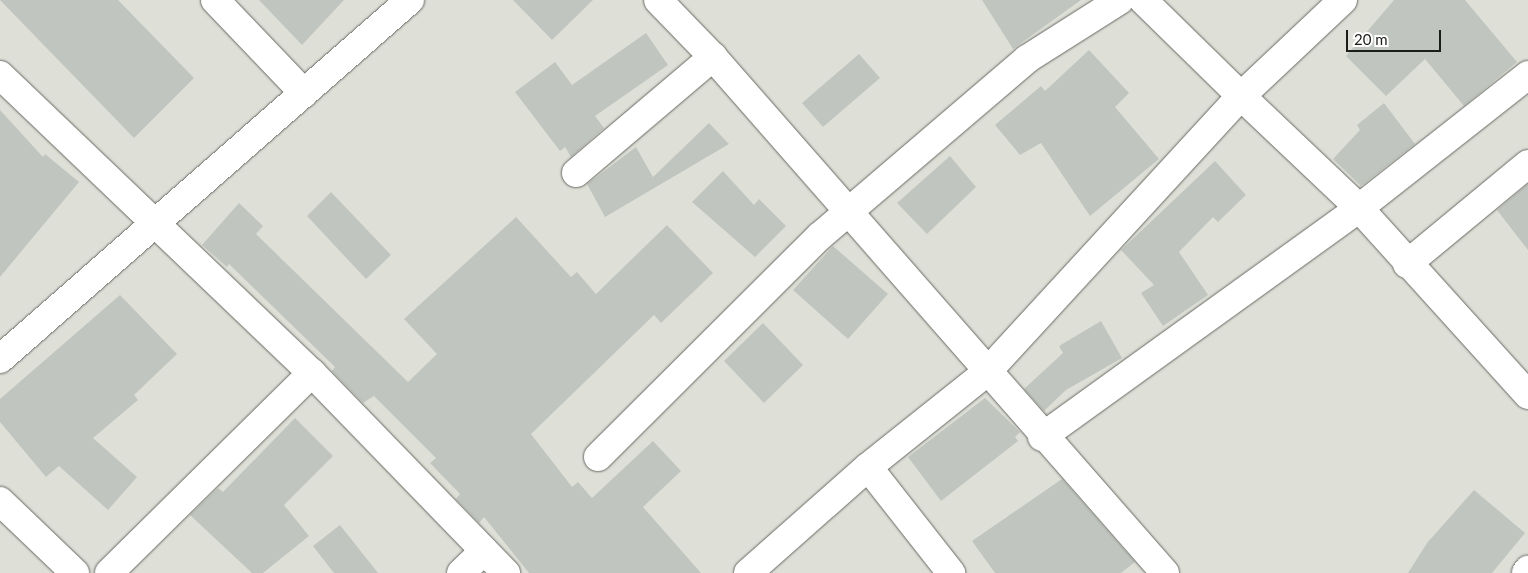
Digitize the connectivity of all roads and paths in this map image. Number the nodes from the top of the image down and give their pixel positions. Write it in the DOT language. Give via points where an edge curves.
graph roads {
  1 [pos="215,0"];
  2 [pos="410,0"];
  3 [pos="658,0"];
  4 [pos="1120,0"];
  5 [pos="1143,0"];
  6 [pos="1343,0"];
  7 [pos="713,57"];
  8 [pos="0,75"];
  9 [pos="1528,75"];
  10 [pos="304,93"];
  11 [pos="1241,96"];
  12 [pos="1528,164"];
  13 [pos="576,173"];
  14 [pos="1359,208"];
  15 [pos="850,213"];
  16 [pos="152,222"];
  17 [pos="1407,264"];
  18 [pos="0,359"];
  19 [pos="987,372"];
  20 [pos="312,373"];
  21 [pos="1528,395"];
  22 [pos="1042,437"];
  23 [pos="598,457"];
  24 [pos="868,467"];
  25 [pos="0,501"];
  26 [pos="484,551"];
  27 [pos="75,573"];
  28 [pos="109,573"];
  29 [pos="461,573"];
  30 [pos="506,573"];
  31 [pos="748,573"];
  32 [pos="951,573"];
  33 [pos="1165,573"];
  1 -- 10 [label="street"];
  2 -- 10 [label="street"];
  3 -- 7 [label="street"];
  4 -- 15 [label="street" via="1028,59"];
  5 -- 11 [label="street"];
  6 -- 11 [label="street"];
  7 -- 13 [label="street"];
  7 -- 15 [label="street"];
  8 -- 16 [label="street"];
  9 -- 14 [label="street"];
  10 -- 16 [label="street"];
  11 -- 14 [label="street"];
  11 -- 19 [label="street"];
  12 -- 17 [label="street"];
  14 -- 17 [label="street"];
  14 -- 22 [label="street"];
  15 -- 19 [label="street"];
  15 -- 23 [label="street" via="820,236"];
  16 -- 18 [label="street"];
  16 -- 20 [label="street"];
  17 -- 21 [label="street"];
  19 -- 22 [label="street"];
  19 -- 24 [label="street"];
  20 -- 26 [label="street"];
  20 -- 28 [label="street"];
  22 -- 33 [label="street"];
  24 -- 31 [label="street"];
  24 -- 32 [label="street"];
  25 -- 27 [label="street"];
  26 -- 29 [label="street"];
  26 -- 30 [label="street"];
}
